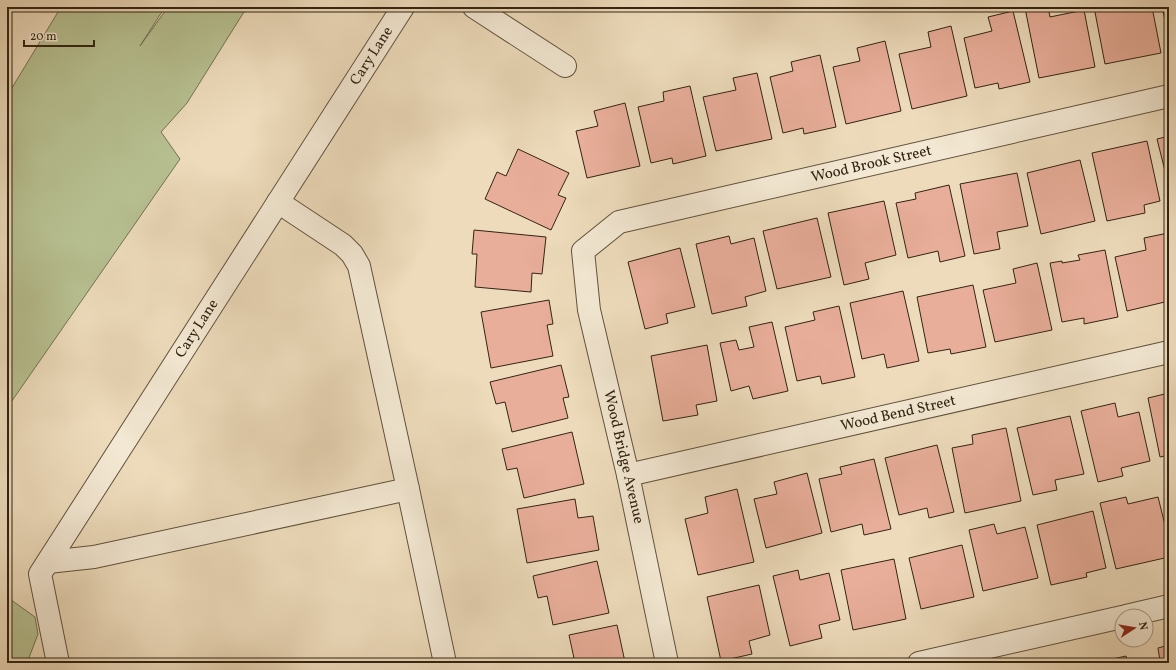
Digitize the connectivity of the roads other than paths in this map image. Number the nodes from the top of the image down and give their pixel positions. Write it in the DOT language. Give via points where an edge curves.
graph roads {
  1 [pos="403,7"];
  2 [pos="474,7"];
  3 [pos="565,66"];
  4 [pos="1169,96"];
  5 [pos="278,202"];
  6 [pos="583,251"];
  7 [pos="1169,352"];
  8 [pos="628,475"];
  9 [pos="408,489"];
  10 [pos="48,562"];
  11 [pos="1169,606"];
  12 [pos="1154,609"];
  13 [pos="1114,619"];
  14 [pos="58,663"];
  15 [pos="445,663"];
  16 [pos="667,663"];
  17 [pos="919,663"];
  1 -- 5 [label="street, Cary Lane"];
  2 -- 3 [label="street"];
  4 -- 6 [label="street, Wood Brook Street" via="619,222"];
  5 -- 9 [label="street" via="343,245 352,254 358,266"];
  5 -- 10 [label="street, Cary Lane"];
  6 -- 8 [label="street, Wood Bridge Avenue" via="589,310"];
  7 -- 8 [label="street, Wood Bend Street"];
  8 -- 16 [label="street, Wood Bridge Avenue"];
  9 -- 10 [label="street" via="94,557"];
  9 -- 15 [label="street"];
  10 -- 14 [label="street, Cary Lane" via="40,574"];
  11 -- 12 [label="street"];
  13 -- 17 [label="street"];
}
